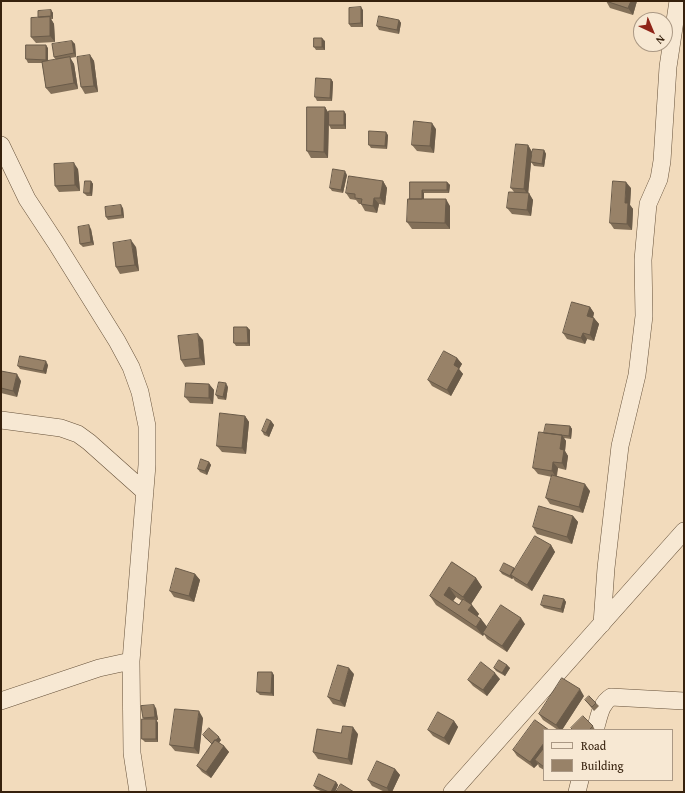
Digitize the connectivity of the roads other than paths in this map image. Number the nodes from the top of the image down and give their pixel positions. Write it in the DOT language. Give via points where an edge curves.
graph roads {
  1 [pos="678,1"];
  2 [pos="1,145"];
  3 [pos="1,420"];
  4 [pos="144,492"];
  5 [pos="684,531"];
  6 [pos="602,624"];
  7 [pos="132,661"];
  8 [pos="1,701"];
  9 [pos="684,701"];
  10 [pos="595,729"];
  11 [pos="580,781"];
  12 [pos="138,792"];
  13 [pos="452,792"];
  14 [pos="576,792"];
  1 -- 6 [label="street" via="668,67 662,161 659,179 648,204 643,260 644,316 637,375 620,446"];
  2 -- 4 [label="street" via="27,199 131,367 140,392 147,426"];
  3 -- 4 [label="street" via="62,428 78,434"];
  4 -- 7 [label="street"];
  5 -- 6 [label="street"];
  6 -- 13 [label="street"];
  7 -- 8 [label="street" via="99,668"];
  7 -- 12 [label="street" via="132,753"];
  9 -- 10 [label="street" via="611,697 602,706"];
  11 -- 14 [label="street"];
}
